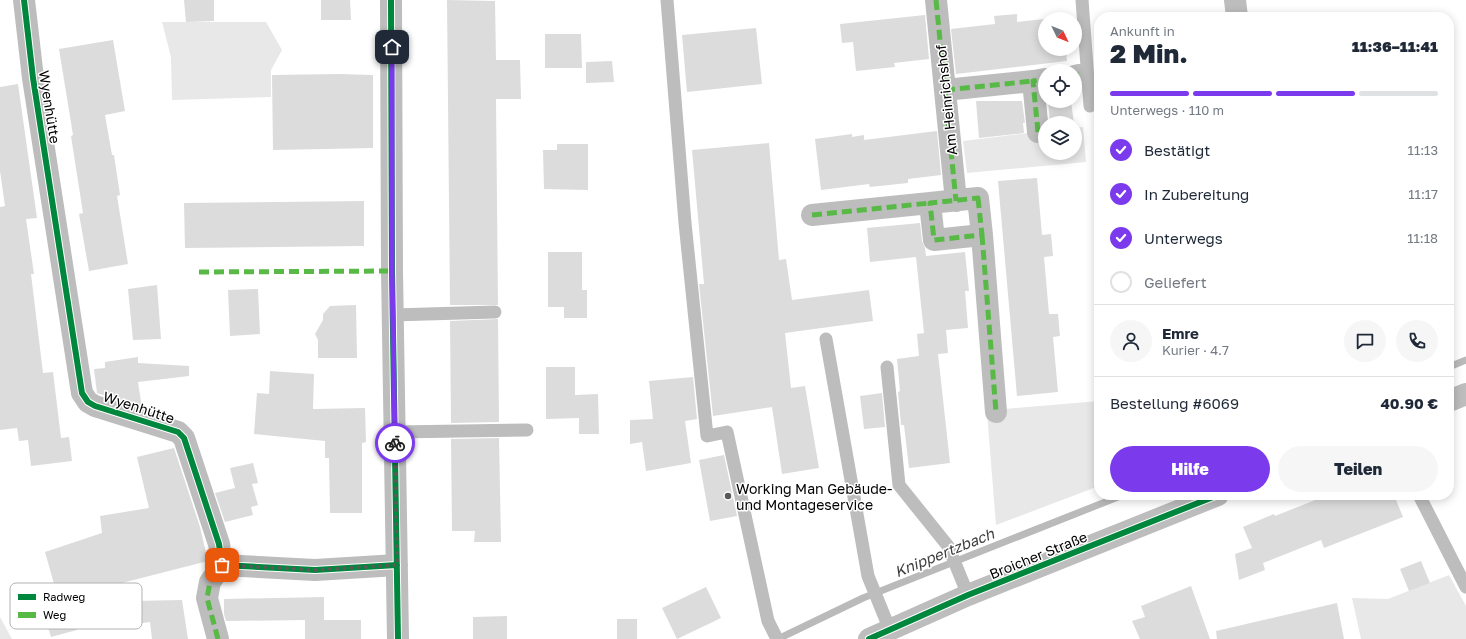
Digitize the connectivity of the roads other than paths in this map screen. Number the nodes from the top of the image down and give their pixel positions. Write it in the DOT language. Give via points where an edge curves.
graph roads {
  1 [pos="24,0"];
  2 [pos="391,0"];
  3 [pos="666,0"];
  4 [pos="936,0"];
  5 [pos="1082,0"];
  6 [pos="1235,0"];
  7 [pos="1236,12"];
  8 [pos="1038,80"];
  9 [pos="945,90"];
  10 [pos="1090,106"];
  11 [pos="956,201"];
  12 [pos="930,203"];
  13 [pos="812,216"];
  14 [pos="982,235"];
  15 [pos="495,312"];
  16 [pos="393,315"];
  17 [pos="826,339"];
  18 [pos="887,367"];
  19 [pos="1466,394"];
  20 [pos="1454,399"];
  21 [pos="996,412"];
  22 [pos="527,430"];
  23 [pos="395,432"];
  24 [pos="1204,500"];
  25 [pos="1422,500"];
  26 [pos="222,565"];
  27 [pos="397,565"];
  28 [pos="965,586"];
  29 [pos="1466,587"];
  30 [pos="890,630"];
  31 [pos="218,639"];
  32 [pos="398,639"];
  33 [pos="777,639"];
  34 [pos="869,639"];
  1 -- 26 [label="street, Wyenhütte" via="33,78 82,394 95,406 178,432 184,438 219,544"];
  2 -- 16 [label="street"];
  3 -- 33 [label="lane" via="707,436 727,432 770,624"];
  4 -- 9 [label="street, Am Heinrichshof"];
  5 -- 10 [label="lane"];
  6 -- 7 [label="street"];
  8 -- 9 [label="street"];
  9 -- 11 [label="street, Am Heinrichshof"];
  11 -- 12 [label="street"];
  11 -- 14 [label="street" via="978,198"];
  12 -- 13 [label="street"];
  12 -- 14 [label="street" via="934,240"];
  14 -- 21 [label="street"];
  15 -- 16 [label="lane"];
  16 -- 23 [label="street"];
  17 -- 30 [label="lane" via="868,576"];
  18 -- 28 [label="lane" via="899,485 948,546"];
  19 -- 20 [label="street"];
  22 -- 23 [label="lane"];
  23 -- 27 [label="street"];
  24 -- 28 [label="street, Broicher Straße"];
  25 -- 29 [label="lane"];
  26 -- 27 [label="street" via="315,570"];
  26 -- 31 [label="street" via="210,582 207,598"];
  27 -- 32 [label="street"];
  28 -- 30 [label="street, Broicher Straße"];
  30 -- 34 [label="street, Broicher Straße"];
}
